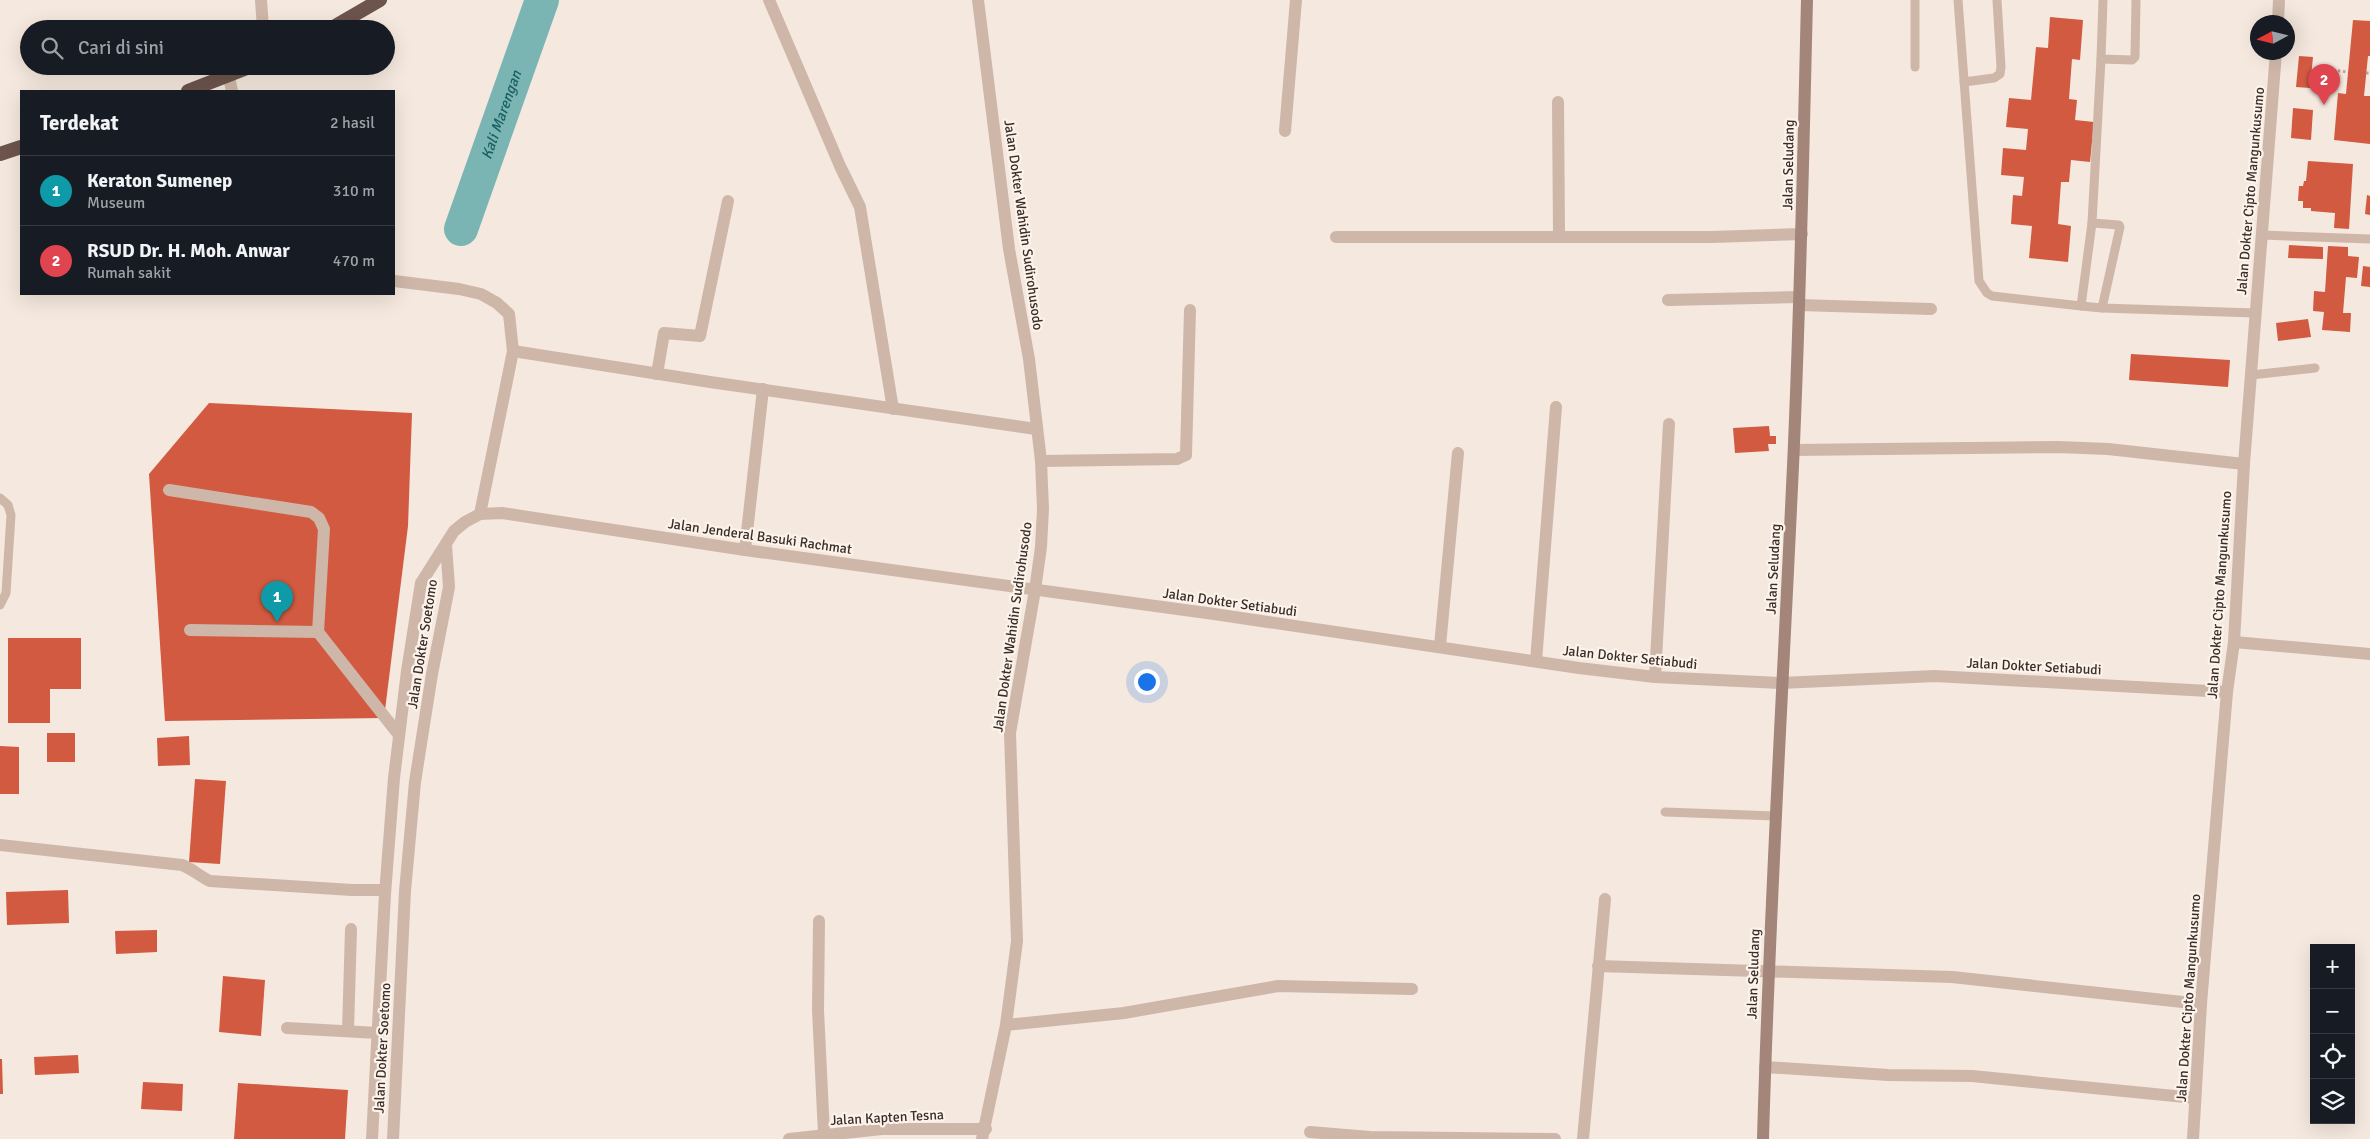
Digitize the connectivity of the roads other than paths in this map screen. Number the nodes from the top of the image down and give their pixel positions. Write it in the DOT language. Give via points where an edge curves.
graph roads {
  1 [pos="261,0"];
  2 [pos="380,0"];
  3 [pos="769,0"];
  4 [pos="978,0"];
  5 [pos="1296,0"];
  6 [pos="1807,0"];
  7 [pos="1915,0"];
  8 [pos="1958,0"];
  9 [pos="1998,0"];
  10 [pos="2102,0"];
  11 [pos="2136,0"];
  12 [pos="2279,0"];
  13 [pos="2278,15"];
  14 [pos="262,20"];
  15 [pos="346,20"];
  16 [pos="2101,59"];
  17 [pos="2275,60"];
  18 [pos="1915,67"];
  19 [pos="233,75"];
  20 [pos="229,77"];
  21 [pos="1964,82"];
  22 [pos="191,90"];
  23 [pos="232,90"];
  24 [pos="1558,102"];
  25 [pos="1286,131"];
  26 [pos="20,147"];
  27 [pos="0,154"];
  28 [pos="728,201"];
  29 [pos="2092,223"];
  30 [pos="1802,234"];
  31 [pos="2262,235"];
  32 [pos="1559,236"];
  33 [pos="1336,237"];
  34 [pos="2370,239"];
  35 [pos="395,281"];
  36 [pos="1668,300"];
  37 [pos="1799,301"];
  38 [pos="2081,306"];
  39 [pos="2102,308"];
  40 [pos="1931,309"];
  41 [pos="1190,310"];
  42 [pos="2255,313"];
  43 [pos="513,351"];
  44 [pos="2315,368"];
  45 [pos="656,374"];
  46 [pos="2251,376"];
  47 [pos="763,389"];
  48 [pos="1556,407"];
  49 [pos="893,409"];
  50 [pos="1669,424"];
  51 [pos="1036,429"];
  52 [pos="1794,450"];
  53 [pos="1458,452"];
  54 [pos="1041,461"];
  55 [pos="2244,464"];
  56 [pos="169,490"];
  57 [pos="0,498"];
  58 [pos="480,514"];
  59 [pos="446,545"];
  60 [pos="745,550"];
  61 [pos="1035,590"];
  62 [pos="0,605"];
  63 [pos="190,630"];
  64 [pos="318,632"];
  65 [pos="2234,642"];
  66 [pos="1440,646"];
  67 [pos="2370,654"];
  68 [pos="1536,661"];
  69 [pos="1655,677"];
  70 [pos="1781,683"];
  71 [pos="2227,692"];
  72 [pos="399,735"];
  73 [pos="422,739"];
  74 [pos="1665,812"];
  75 [pos="1775,816"];
  76 [pos="0,845"];
  77 [pos="385,890"];
  78 [pos="405,891"];
  79 [pos="1604,899"];
  80 [pos="819,921"];
  81 [pos="351,929"];
  82 [pos="1598,966"];
  83 [pos="1767,971"];
  84 [pos="1412,988"];
  85 [pos="2201,1004"];
  86 [pos="1006,1025"];
  87 [pos="287,1028"];
  88 [pos="348,1031"];
  89 [pos="378,1033"];
  90 [pos="398,1034"];
  91 [pos="1765,1067"];
  92 [pos="2195,1098"];
  93 [pos="1310,1132"];
  94 [pos="824,1134"];
  95 [pos="984,1134"];
  96 [pos="1370,1138"];
  97 [pos="372,1139"];
  98 [pos="393,1139"];
  99 [pos="789,1139"];
  100 [pos="1555,1139"];
  101 [pos="1583,1139"];
  102 [pos="1763,1139"];
  103 [pos="2193,1139"];
  1 -- 14 [label="street"];
  2 -- 15 [label="highway"];
  3 -- 49 [label="street" via="860,207"];
  4 -- 51 [label="street, Jalan Dokter Wahidin Sudirohusodo" via="1009,249 1029,358"];
  5 -- 25 [label="street"];
  6 -- 30 [label="main road, Jalan Seludang"];
  7 -- 18 [label="lane"];
  8 -- 21 [label="lane"];
  9 -- 21 [label="lane" via="2000,74 1994,78"];
  10 -- 16 [label="lane"];
  11 -- 16 [label="lane" via="2135,59"];
  12 -- 13 [label="street"];
  16 -- 29 [label="lane"];
  17 -- 31 [label="street, Jalan Dokter Cipto Mangunkusumo"];
  19 -- 20 [label="highway"];
  20 -- 22 [label="highway"];
  20 -- 23 [label="street"];
  21 -- 38 [label="lane" via="1982,288 1992,296"];
  24 -- 32 [label="street"];
  26 -- 27 [label="highway"];
  28 -- 45 [label="street" via="700,336 664,333"];
  29 -- 38 [label="lane"];
  29 -- 39 [label="lane" via="2120,226"];
  30 -- 32 [label="street"];
  30 -- 37 [label="main road, Jalan Seludang"];
  31 -- 34 [label="lane"];
  31 -- 42 [label="street, Jalan Dokter Cipto Mangunkusumo"];
  32 -- 33 [label="street"];
  35 -- 43 [label="street" via="459,289 481,294 498,303 509,314"];
  36 -- 37 [label="street"];
  37 -- 40 [label="street"];
  37 -- 52 [label="main road, Jalan Seludang"];
  38 -- 39 [label="lane"];
  39 -- 42 [label="lane"];
  41 -- 54 [label="street" via="1186,455 1177,459"];
  42 -- 46 [label="street, Jalan Dokter Cipto Mangunkusumo"];
  43 -- 45 [label="street"];
  43 -- 58 [label="street"];
  44 -- 46 [label="lane"];
  45 -- 47 [label="street"];
  46 -- 55 [label="street, Jalan Dokter Cipto Mangunkusumo"];
  47 -- 49 [label="street"];
  47 -- 60 [label="street"];
  48 -- 68 [label="street"];
  49 -- 51 [label="street"];
  50 -- 69 [label="street"];
  51 -- 54 [label="street, Jalan Dokter Wahidin Sudirohusodo"];
  52 -- 55 [label="street" via="2058,447 2108,449"];
  52 -- 70 [label="main road, Jalan Seludang"];
  53 -- 66 [label="street"];
  54 -- 61 [label="street, Jalan Dokter Wahidin Sudirohusodo" via="1043,510"];
  55 -- 65 [label="street, Jalan Dokter Cipto Mangunkusumo"];
  56 -- 64 [label="street" via="311,512 319,518 324,528"];
  57 -- 62 [label="lane" via="8,505 10,515 6,593"];
  58 -- 59 [label="street, Jalan Jenderal Basuki Rachmat" via="454,531"];
  58 -- 60 [label="street, Jalan Jenderal Basuki Rachmat" via="502,513"];
  59 -- 72 [label="street, Jalan Dokter Soetomo" via="422,583"];
  59 -- 73 [label="street, Jalan Dokter Soetomo" via="449,587"];
  60 -- 61 [label="street, Jalan Jenderal Basuki Rachmat"];
  61 -- 66 [label="street, Jalan Dokter Setiabudi"];
  61 -- 86 [label="street, Jalan Dokter Wahidin Sudirohusodo" via="1010,733 1017,941"];
  63 -- 64 [label="street"];
  64 -- 72 [label="street"];
  65 -- 67 [label="street"];
  65 -- 71 [label="street, Jalan Dokter Cipto Mangunkusumo"];
  66 -- 68 [label="street, Jalan Dokter Setiabudi"];
  68 -- 69 [label="street, Jalan Dokter Setiabudi"];
  69 -- 70 [label="street, Jalan Dokter Setiabudi"];
  70 -- 71 [label="street, Jalan Dokter Setiabudi" via="1935,676"];
  70 -- 75 [label="main road, Jalan Seludang"];
  71 -- 85 [label="street, Jalan Dokter Cipto Mangunkusumo"];
  72 -- 73 [label="street"];
  72 -- 77 [label="street, Jalan Dokter Soetomo"];
  73 -- 78 [label="street, Jalan Dokter Soetomo"];
  74 -- 75 [label="lane"];
  75 -- 83 [label="main road, Jalan Seludang"];
  76 -- 77 [label="street" via="182,865 210,881"];
  77 -- 78 [label="street"];
  77 -- 89 [label="street, Jalan Dokter Soetomo"];
  78 -- 90 [label="street, Jalan Dokter Soetomo"];
  79 -- 82 [label="street"];
  80 -- 94 [label="street" via="818,1010"];
  81 -- 88 [label="street"];
  82 -- 83 [label="street"];
  82 -- 101 [label="street"];
  83 -- 85 [label="street" via="1952,977"];
  83 -- 91 [label="main road, Jalan Seludang"];
  84 -- 86 [label="street" via="1278,986 1124,1013"];
  85 -- 92 [label="street, Jalan Dokter Cipto Mangunkusumo"];
  86 -- 95 [label="street, Jalan Dokter Wahidin Sudirohusodo"];
  87 -- 88 [label="street"];
  88 -- 89 [label="street"];
  89 -- 90 [label="street"];
  89 -- 97 [label="street, Jalan Dokter Soetomo"];
  90 -- 98 [label="street, Jalan Dokter Soetomo"];
  91 -- 92 [label="street" via="1888,1075 1972,1076"];
  91 -- 102 [label="main road, Jalan Seludang"];
  92 -- 103 [label="street, Jalan Dokter Cipto Mangunkusumo"];
  93 -- 96 [label="street"];
  94 -- 95 [label="street, Jalan Kapten Tesna" via="882,1129"];
  94 -- 99 [label="street, Jalan Kapten Tesna"];
  96 -- 100 [label="street"];
}
